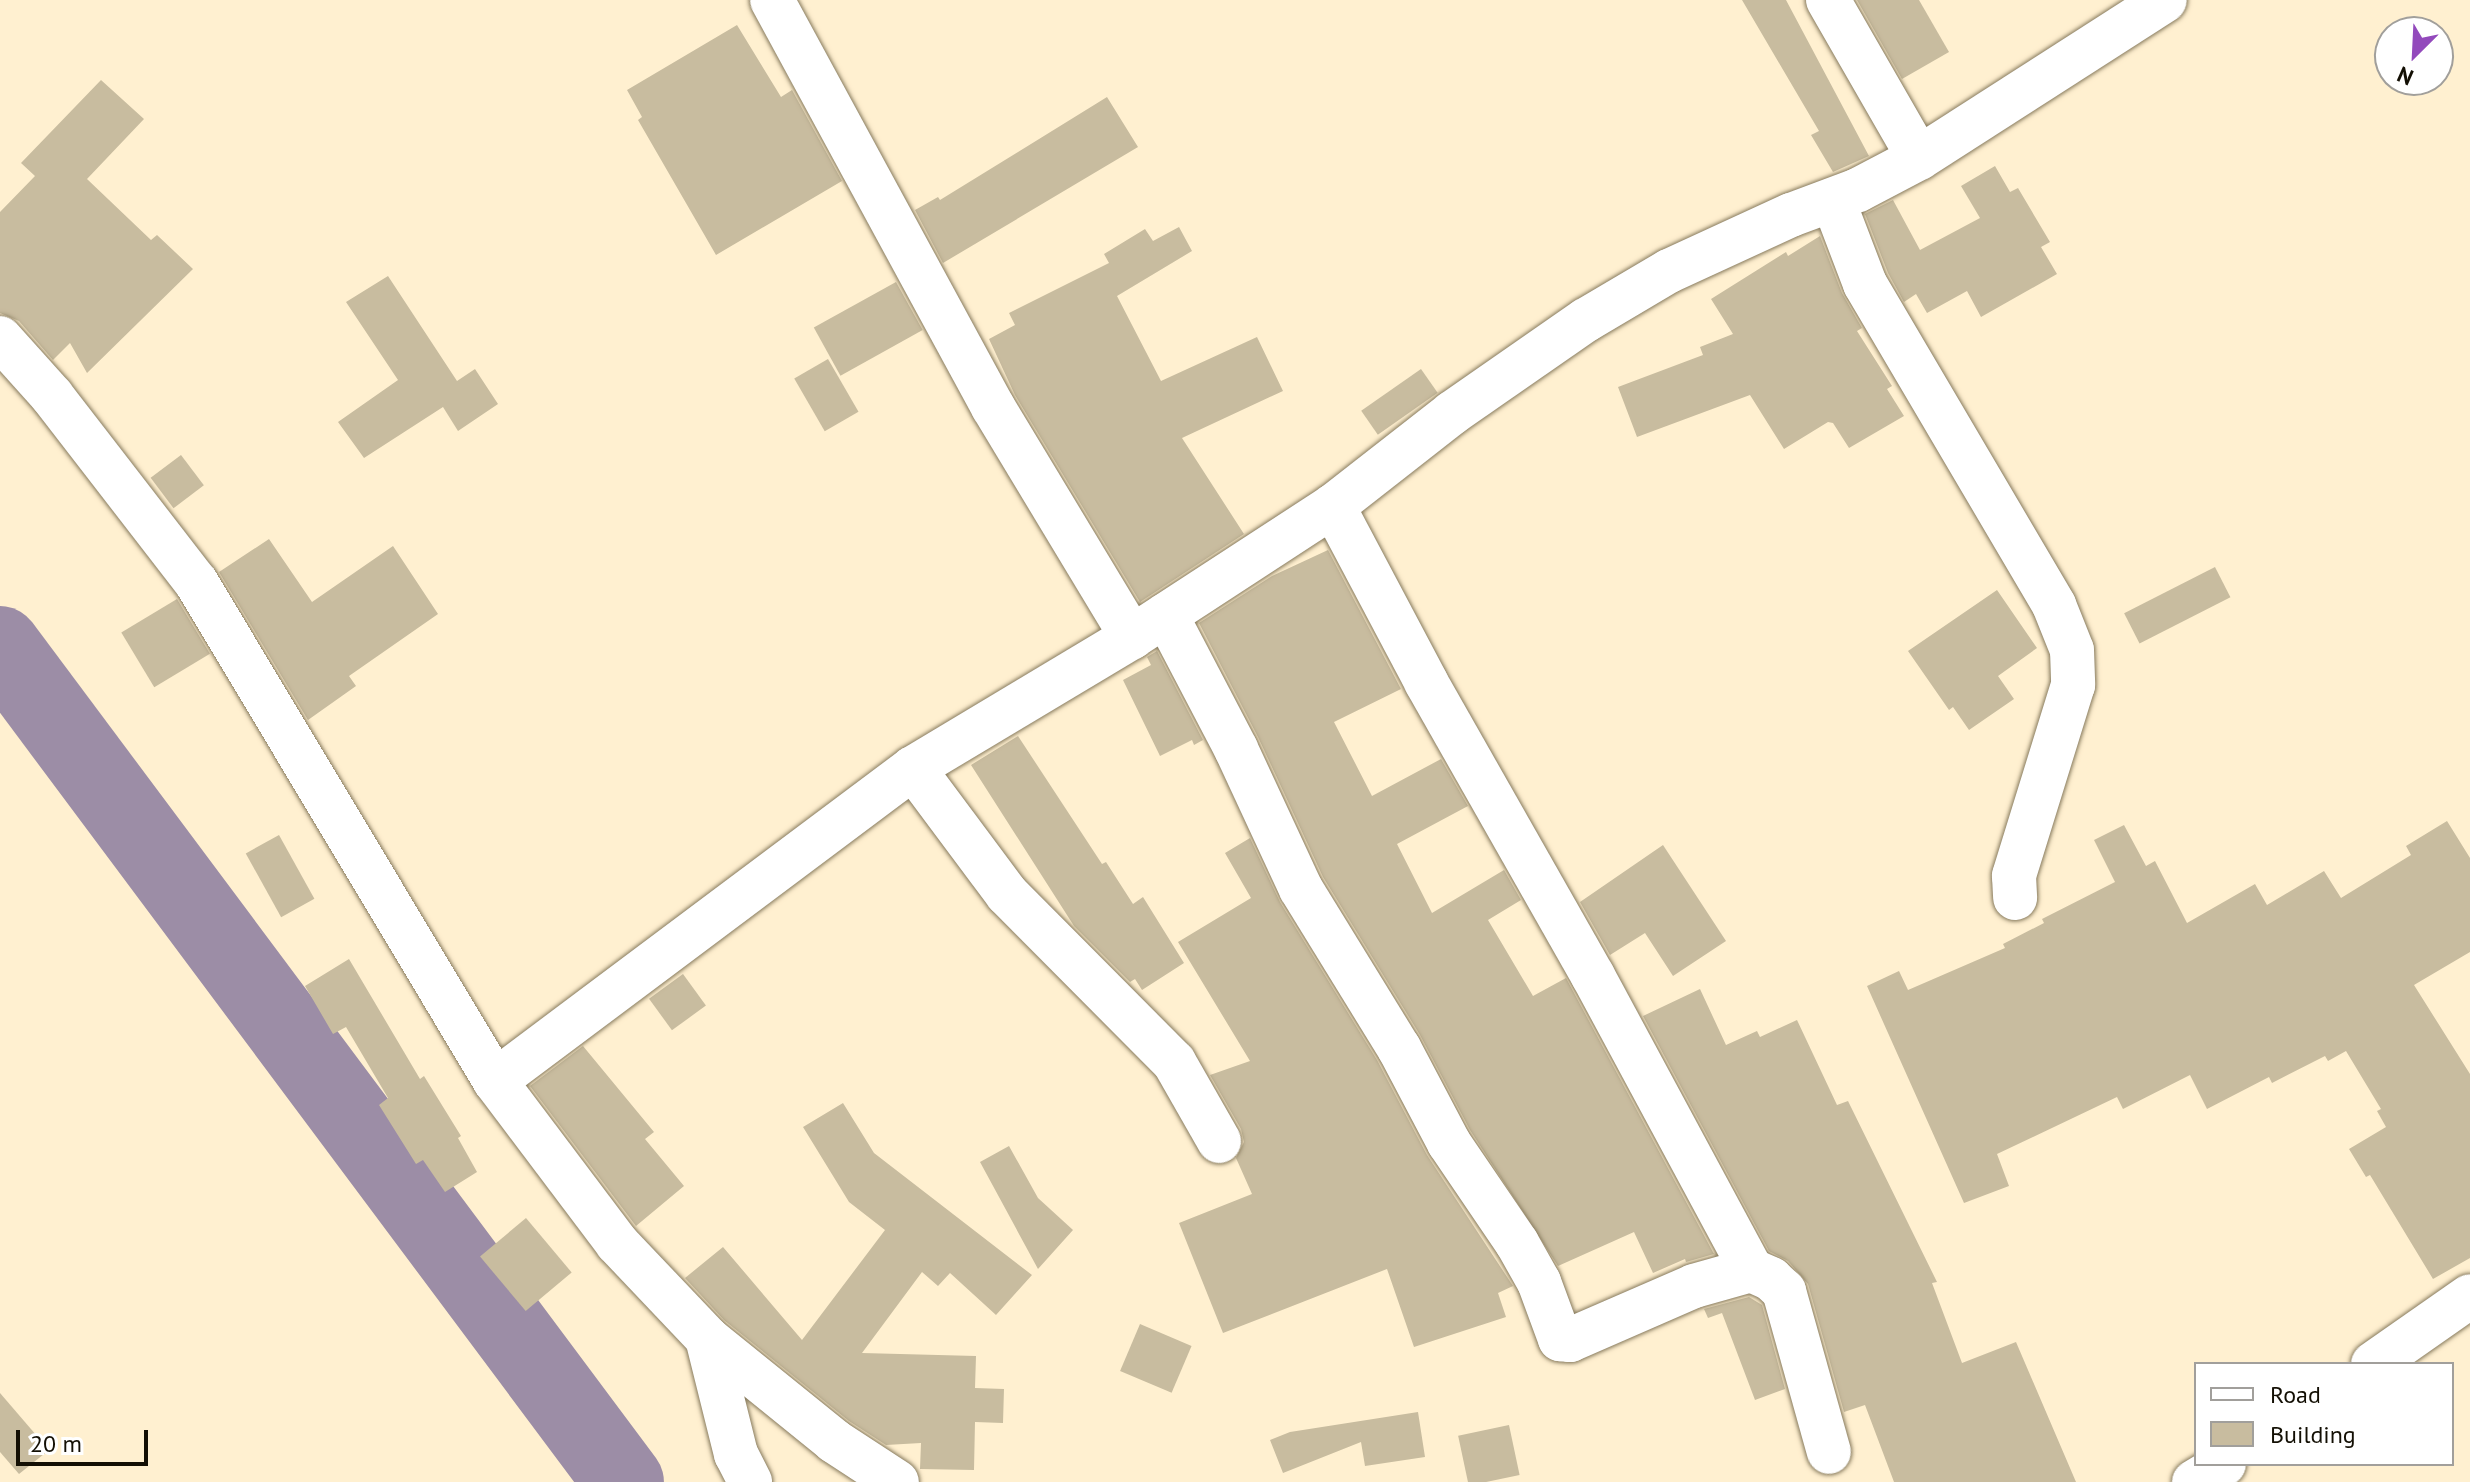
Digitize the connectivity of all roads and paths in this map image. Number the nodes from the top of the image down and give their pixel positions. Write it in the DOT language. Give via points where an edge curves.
graph roads {
  1 [pos="772,0"];
  2 [pos="1828,0"];
  3 [pos="2165,0"];
  4 [pos="1919,158"];
  5 [pos="1833,200"];
  6 [pos="0,338"];
  7 [pos="1333,506"];
  8 [pos="1149,626"];
  9 [pos="913,768"];
  10 [pos="2015,898"];
  11 [pos="495,1081"];
  12 [pos="1219,1141"];
  13 [pos="1751,1270"];
  14 [pos="2470,1296"];
  15 [pos="707,1338"];
  16 [pos="2376,1362"];
  17 [pos="1829,1452"];
  18 [pos="2221,1466"];
  19 [pos="750,1482"];
  20 [pos="897,1482"];
  21 [pos="2194,1482"];
  1 -- 8 [label="street" via="993,407"];
  2 -- 4 [label="street"];
  3 -- 4 [label="street"];
  4 -- 5 [label="street"];
  5 -- 7 [label="street" via="1669,271 1586,320 1452,413"];
  5 -- 10 [label="street" via="1865,284 2054,605 2072,650 2073,685 2014,876"];
  6 -- 11 [label="street" via="52,396 196,582"];
  7 -- 8 [label="street"];
  7 -- 13 [label="street"];
  8 -- 9 [label="street"];
  8 -- 13 [label="street" via="1236,749 1301,889 1399,1048 1449,1143 1539,1282 1560,1339 1570,1340 1694,1286"];
  9 -- 11 [label="street"];
  9 -- 12 [label="street" via="1007,894 1174,1062"];
  11 -- 15 [label="street" via="617,1243"];
  13 -- 17 [label="street" via="1784,1291"];
  14 -- 16 [label="street"];
  15 -- 19 [label="street" via="736,1454"];
  15 -- 20 [label="street" via="834,1441"];
  18 -- 21 [label="street"];
}
